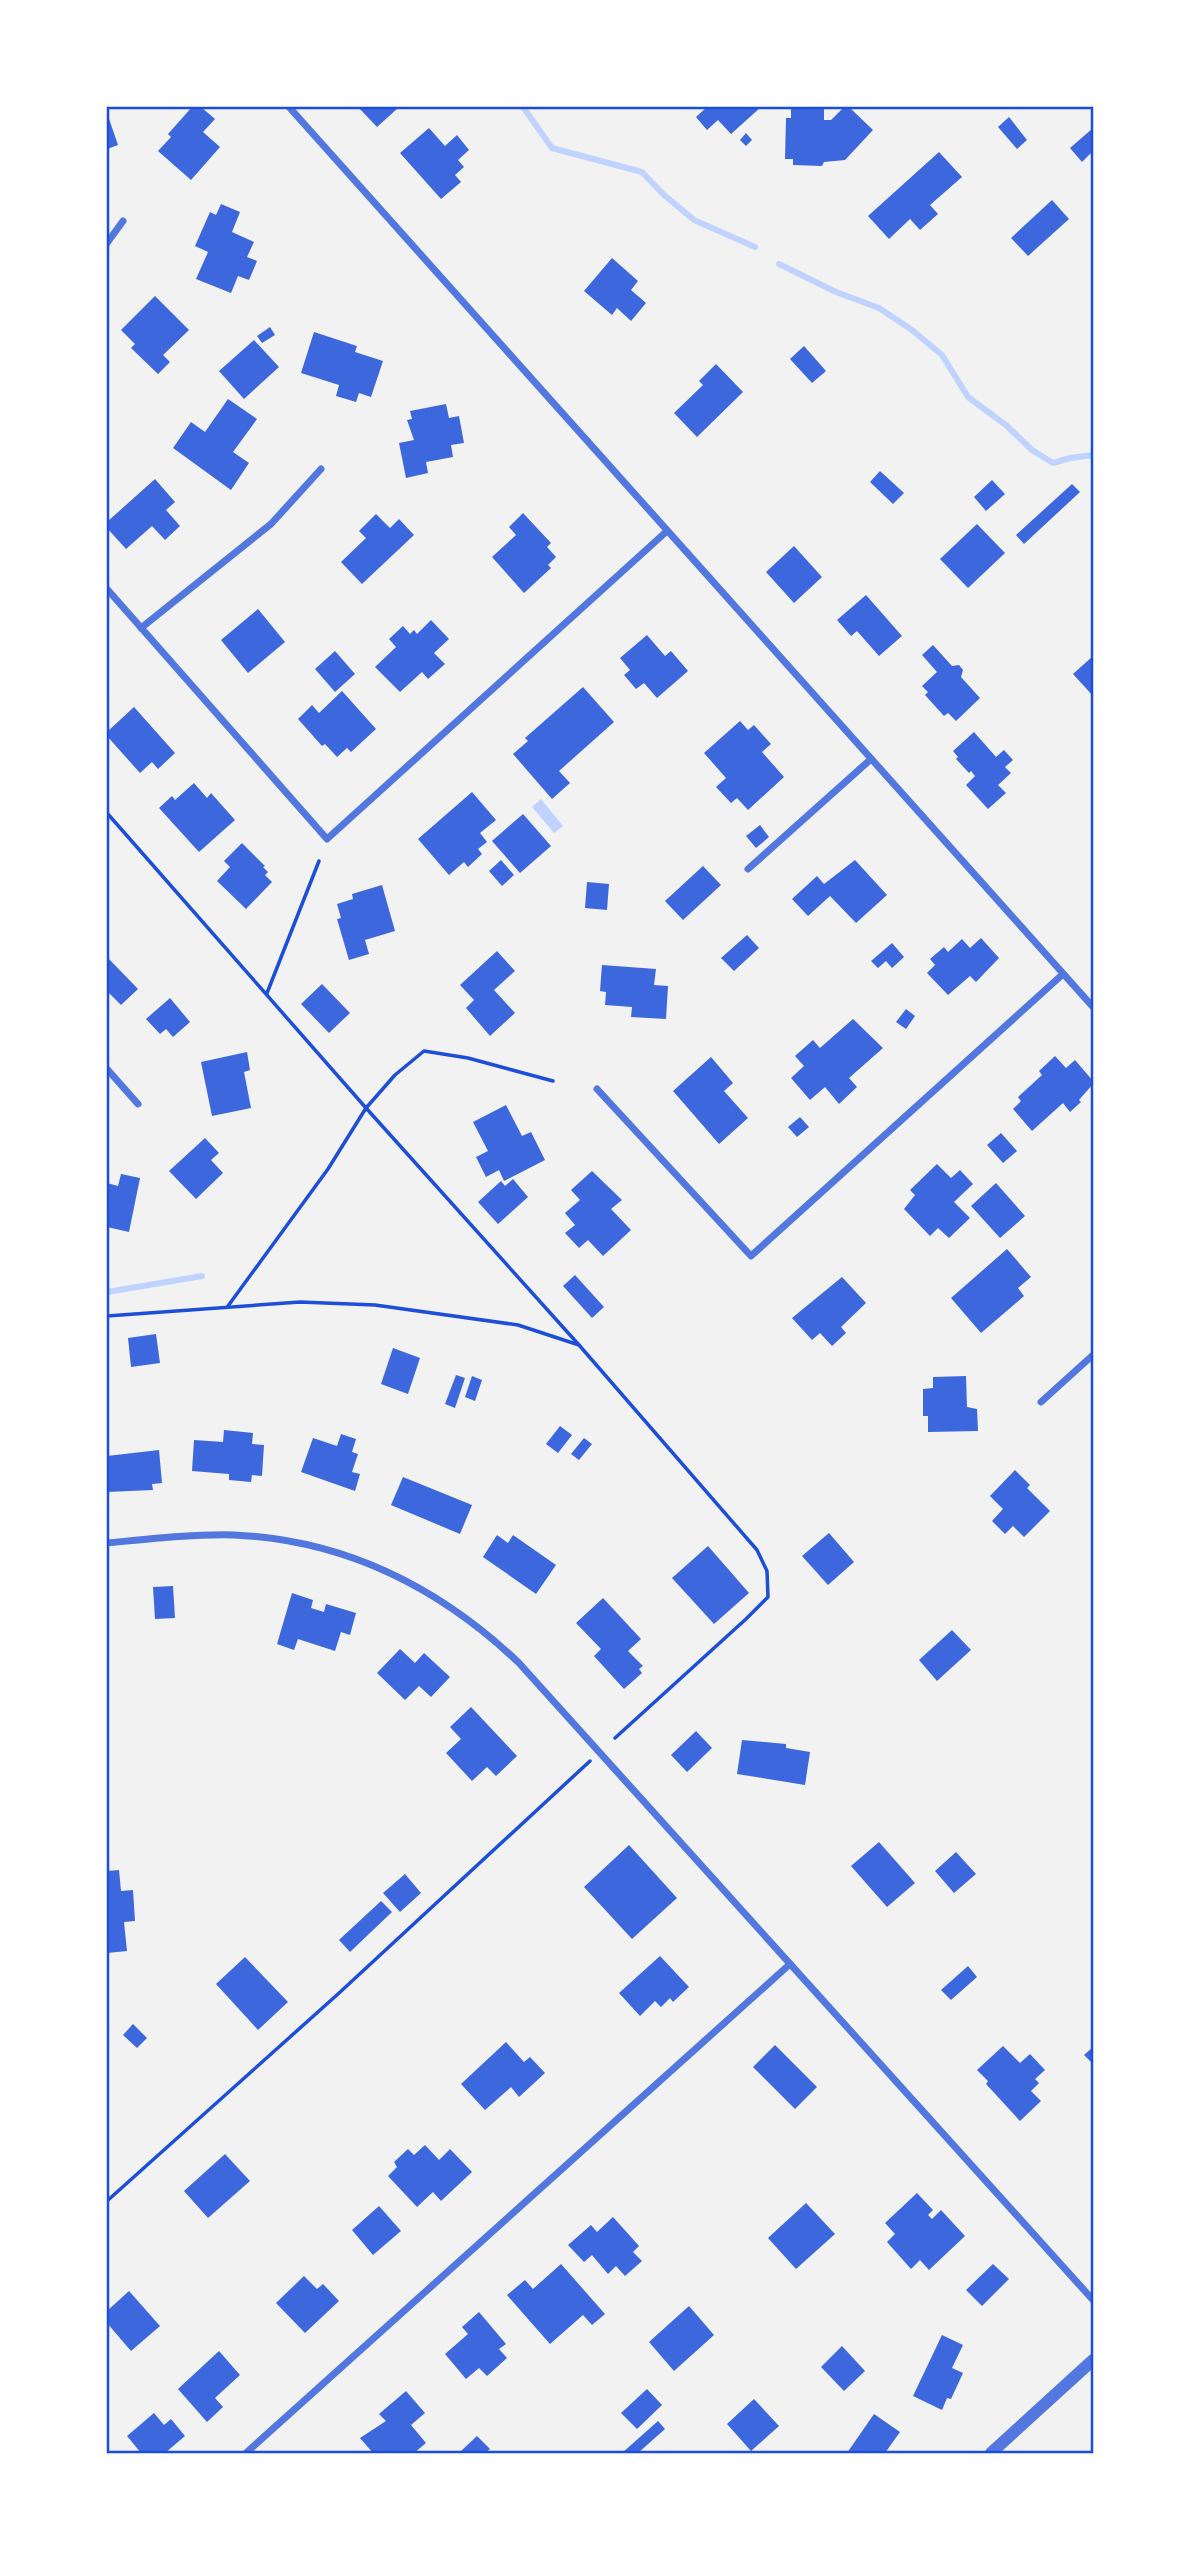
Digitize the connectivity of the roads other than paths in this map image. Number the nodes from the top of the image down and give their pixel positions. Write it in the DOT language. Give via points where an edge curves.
graph roads {
  1 [pos="289,107"];
  2 [pos="123,221"];
  3 [pos="107,243"];
  4 [pos="321,469"];
  5 [pos="667,531"];
  6 [pos="107,589"];
  7 [pos="141,628"];
  8 [pos="871,759"];
  9 [pos="748,869"];
  10 [pos="1063,974"];
  11 [pos="1093,1007"];
  12 [pos="107,1069"];
  13 [pos="597,1090"];
  14 [pos="138,1104"];
  15 [pos="1093,1354"];
  16 [pos="1041,1402"];
  17 [pos="107,1543"];
  18 [pos="790,1964"];
  19 [pos="1093,2300"];
  20 [pos="1093,2360"];
  21 [pos="246,2453"];
  22 [pos="991,2453"];
  1 -- 5 [label="street"];
  2 -- 3 [label="street"];
  4 -- 7 [label="street" via="271,524"];
  5 -- 7 [label="street" via="327,839"];
  5 -- 8 [label="street"];
  6 -- 7 [label="street"];
  8 -- 9 [label="street"];
  8 -- 10 [label="street"];
  10 -- 11 [label="street"];
  10 -- 13 [label="street" via="751,1256"];
  12 -- 14 [label="street"];
  15 -- 16 [label="street"];
  17 -- 18 [label="street" via="209,1535 261,1537 368,1563 434,1595 519,1663"];
  18 -- 19 [label="street"];
  18 -- 21 [label="street"];
  20 -- 22 [label="street"];
}
